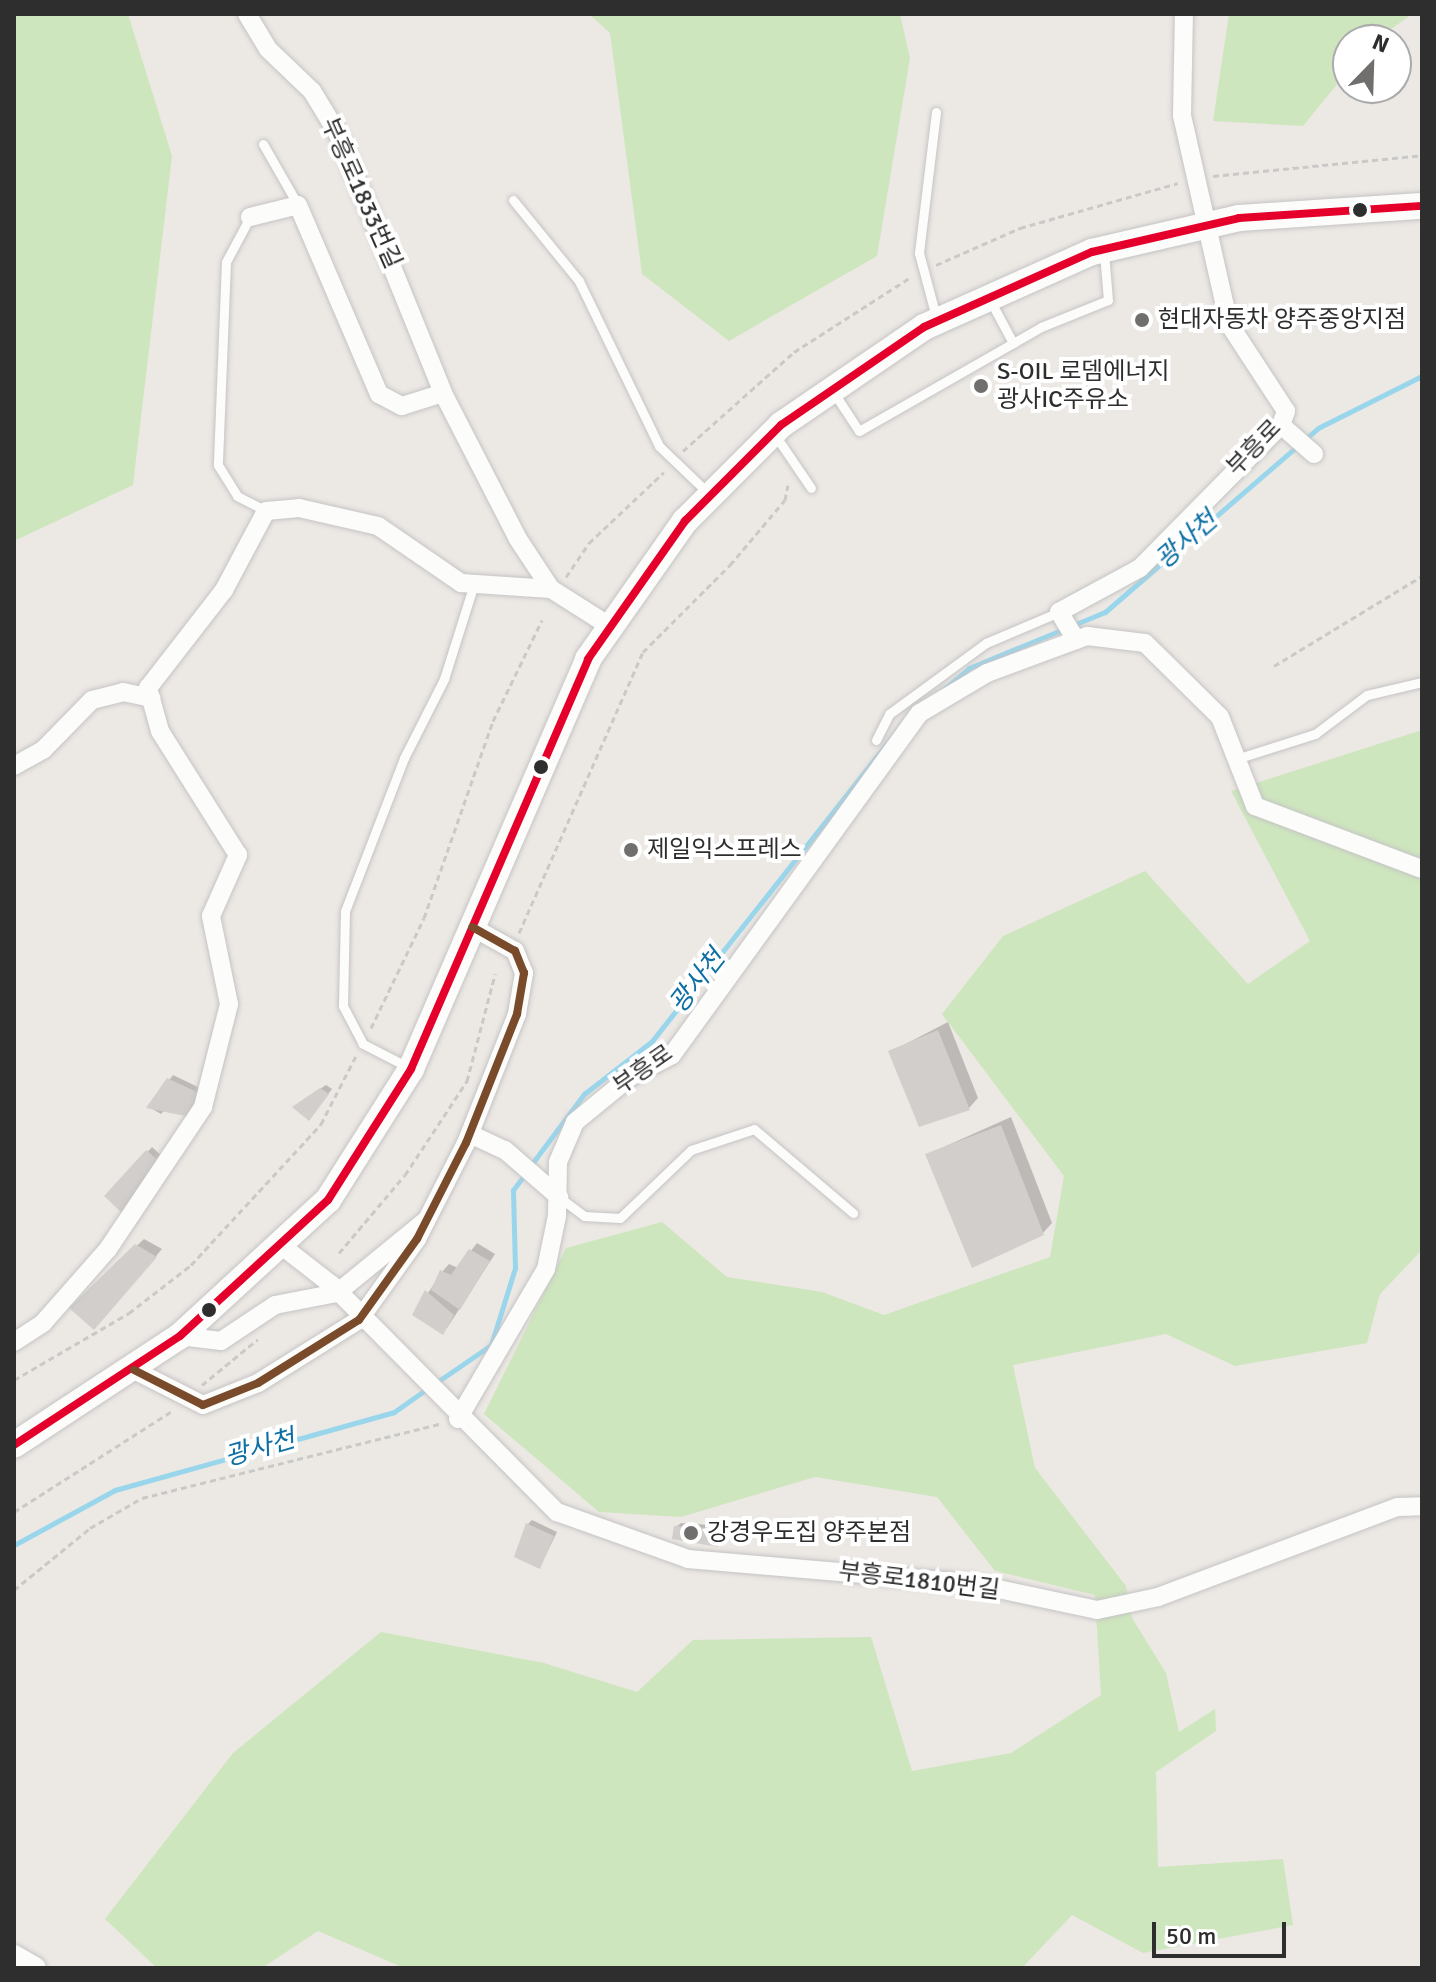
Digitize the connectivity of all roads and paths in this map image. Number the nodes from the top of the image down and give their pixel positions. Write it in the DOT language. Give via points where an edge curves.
graph roads {
  1 [pos="247,14"];
  2 [pos="1184,14"];
  3 [pos="936,112"];
  4 [pos="263,144"];
  5 [pos="513,200"];
  6 [pos="298,205"];
  7 [pos="1422,206"];
  8 [pos="250,217"];
  9 [pos="1205,224"];
  10 [pos="1104,248"];
  11 [pos="987,294"];
  12 [pos="936,320"];
  13 [pos="1013,343"];
  14 [pos="830,387"];
  15 [pos="443,393"];
  16 [pos="1281,425"];
  17 [pos="773,432"];
  18 [pos="1313,453"];
  19 [pos="788,485"];
  20 [pos="811,488"];
  21 [pos="709,494"];
  22 [pos="266,511"];
  23 [pos="1422,576"];
  24 [pos="478,585"];
  25 [pos="551,589"];
  26 [pos="1061,615"];
  27 [pos="542,620"];
  28 [pos="608,625"];
  29 [pos="1075,639"];
  30 [pos="1274,666"];
  31 [pos="1422,682"];
  32 [pos="151,698"];
  33 [pos="876,740"];
  34 [pos="1236,759"];
  35 [pos="14,766"];
  36 [pos="1422,869"];
  37 [pos="472,927"];
  38 [pos="519,933"];
  39 [pos="495,974"];
  40 [pos="363,1044"];
  41 [pos="411,1069"];
  42 [pos="470,1134"];
  43 [pos="554,1194"];
  44 [pos="853,1213"];
  45 [pos="427,1220"];
  46 [pos="283,1247"];
  47 [pos="339,1253"];
  48 [pos="337,1293"];
  49 [pos="359,1320"];
  50 [pos="265,1334"];
  51 [pos="180,1336"];
  52 [pos="14,1342"];
  53 [pos="134,1370"];
  54 [pos="14,1380"];
  55 [pos="188,1396"];
  56 [pos="452,1413"];
  57 [pos="14,1445"];
  58 [pos="1422,1506"];
  59 [pos="14,1512"];
  60 [pos="14,1590"];
  61 [pos="14,1956"];
  62 [pos="35,1968"];
  1 -- 15 [label="street, 부흥로1833번길" via="268,49 312,91 338,134"];
  2 -- 9 [label="street, 부흥로" via="1182,115"];
  3 -- 12 [label="lane" via="919,253"];
  4 -- 6 [label="lane"];
  5 -- 21 [label="lane" via="579,281 659,446"];
  6 -- 8 [label="street"];
  6 -- 15 [label="street" via="379,394 402,406"];
  7 -- 9 [label="main road"];
  8 -- 22 [label="lane" via="226,262 218,465 237,496"];
  9 -- 10 [label="main road"];
  9 -- 16 [label="street, 부흥로" via="1229,324 1282,395"];
  10 -- 11 [label="main road"];
  10 -- 13 [label="lane" via="1108,300"];
  11 -- 12 [label="main road"];
  11 -- 13 [label="lane"];
  12 -- 14 [label="main road"];
  13 -- 14 [label="lane" via="859,431"];
  14 -- 17 [label="main road"];
  15 -- 25 [label="street, 부흥로1833번길"];
  16 -- 18 [label="street"];
  16 -- 26 [label="street, 부흥로" via="1140,568"];
  17 -- 20 [label="lane"];
  17 -- 21 [label="main road"];
  19 -- 38 [label="path" via="785,500 730,565 643,652"];
  21 -- 28 [label="main road"];
  22 -- 24 [label="street" via="299,508 378,526 410,553"];
  22 -- 32 [label="street" via="224,590 154,678"];
  23 -- 30 [label="path"];
  24 -- 25 [label="street, 부흥로1833번길"];
  24 -- 40 [label="lane" via="444,679 404,758 345,911 343,1006"];
  25 -- 28 [label="street, 부흥로1833번길"];
  26 -- 29 [label="street"];
  26 -- 33 [label="lane" via="986,643 889,714"];
  27 -- 40 [label="path" via="465,791 424,918"];
  28 -- 37 [label="main road" via="554,729"];
  29 -- 34 [label="street, 부흥로" via="1109,634 1145,643 1220,717"];
  29 -- 43 [label="street, 부흥로" via="987,673 920,713 859,790 672,1055 630,1077 575,1122 558,1162"];
  31 -- 34 [label="lane" via="1367,695 1315,734"];
  32 -- 35 [label="street" via="123,692 92,700 43,750"];
  32 -- 52 [label="street" via="160,731 238,855 211,916 229,1004 203,1107 173,1156 108,1249 43,1323"];
  34 -- 36 [label="street, 부흥로" via="1255,806"];
  37 -- 41 [label="main road"];
  37 -- 42 [label="street" via="515,951 524,973 517,1014"];
  39 -- 47 [label="path" via="467,1081 405,1175"];
  40 -- 41 [label="lane"];
  40 -- 54 [label="path" via="321,1124 268,1189 191,1265 129,1313"];
  41 -- 46 [label="main road" via="366,1147"];
  42 -- 43 [label="street" via="505,1150"];
  42 -- 45 [label="street"];
  43 -- 44 [label="lane" via="584,1216 620,1218 691,1150 754,1129"];
  43 -- 56 [label="street, 부흥로" via="546,1269"];
  45 -- 48 [label="street"];
  45 -- 49 [label="street"];
  46 -- 48 [label="street"];
  46 -- 51 [label="main road"];
  48 -- 49 [label="street"];
  48 -- 51 [label="street" via="275,1305 221,1341"];
  49 -- 55 [label="street" via="258,1383 203,1405"];
  49 -- 56 [label="street, 부흥로1810번길"];
  50 -- 55 [label="path"];
  51 -- 53 [label="main road"];
  53 -- 55 [label="street"];
  53 -- 57 [label="main road"];
  55 -- 59 [label="path"];
  56 -- 58 [label="street, 부흥로1810번길" via="557,1512 688,1559 970,1583 1073,1609 1158,1597 1398,1507"];
  56 -- 60 [label="path" via="142,1498 90,1528"];
  61 -- 62 [label="street"];
}
